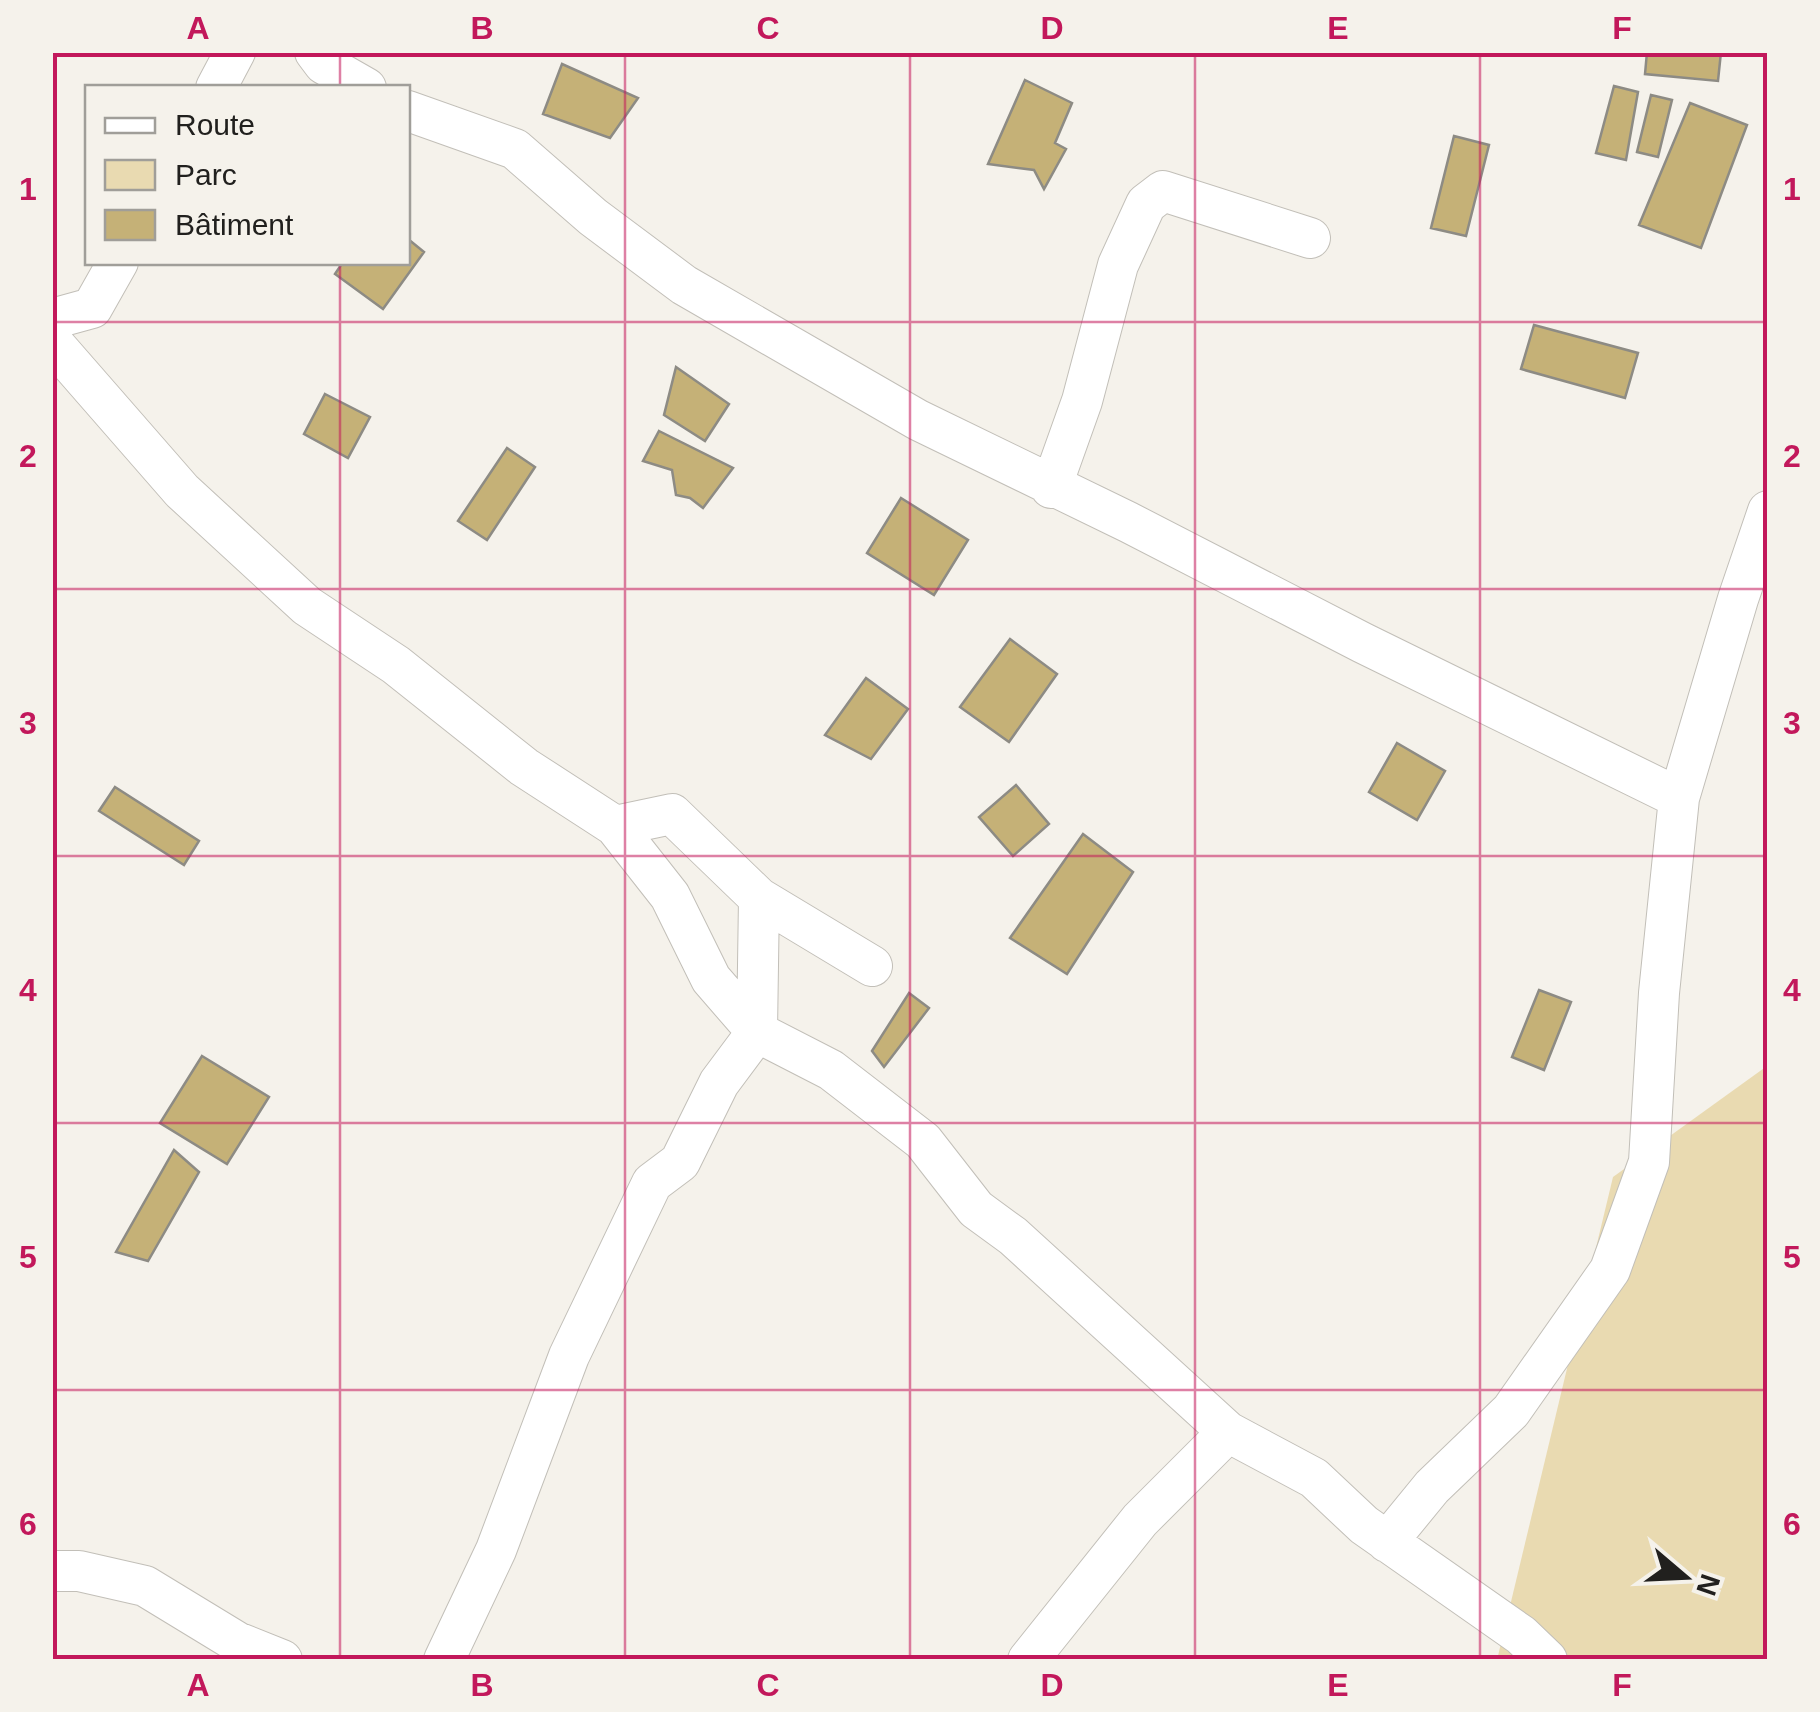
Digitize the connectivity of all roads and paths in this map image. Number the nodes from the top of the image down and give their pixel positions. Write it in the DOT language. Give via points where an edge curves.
graph roads {
  1 [pos="235,52"];
  2 [pos="315,52"];
  3 [pos="218,85"];
  4 [pos="361,85"];
  5 [pos="410,112"];
  6 [pos="1310,238"];
  7 [pos="116,265"];
  8 [pos="52,318"];
  9 [pos="52,342"];
  10 [pos="1052,487"];
  11 [pos="1768,511"];
  12 [pos="1679,798"];
  13 [pos="615,826"];
  14 [pos="759,898"];
  15 [pos="872,966"];
  16 [pos="757,1032"];
  17 [pos="1228,1432"];
  18 [pos="1387,1542"];
  19 [pos="52,1571"];
  20 [pos="282,1660"];
  21 [pos="444,1660"];
  22 [pos="1028,1660"];
  23 [pos="1548,1660"];
  1 -- 3 [label="street"];
  2 -- 4 [label="street"];
  5 -- 10 [label="street" via="515,148 684,285 918,420"];
  6 -- 10 [label="street" via="1163,191 1146,204 1118,265"];
  7 -- 8 [label="street" via="92,308"];
  9 -- 13 [label="street" via="182,490 307,606"];
  10 -- 12 [label="street"];
  11 -- 12 [label="street"];
  12 -- 18 [label="street" via="1649,1162 1610,1270 1511,1411 1432,1487"];
  13 -- 14 [label="street" via="672,814"];
  13 -- 16 [label="street" via="670,896 710,978"];
  14 -- 15 [label="street"];
  14 -- 16 [label="street"];
  16 -- 17 [label="street" via="830,1070 923,1141 976,1210"];
  16 -- 21 [label="street" via="719,1083 680,1162 652,1184 569,1356 496,1550"];
  17 -- 18 [label="street" via="1314,1478"];
  17 -- 22 [label="street" via="1140,1520"];
  18 -- 23 [label="street"];
  19 -- 20 [label="street" via="145,1586 238,1642"];
}
